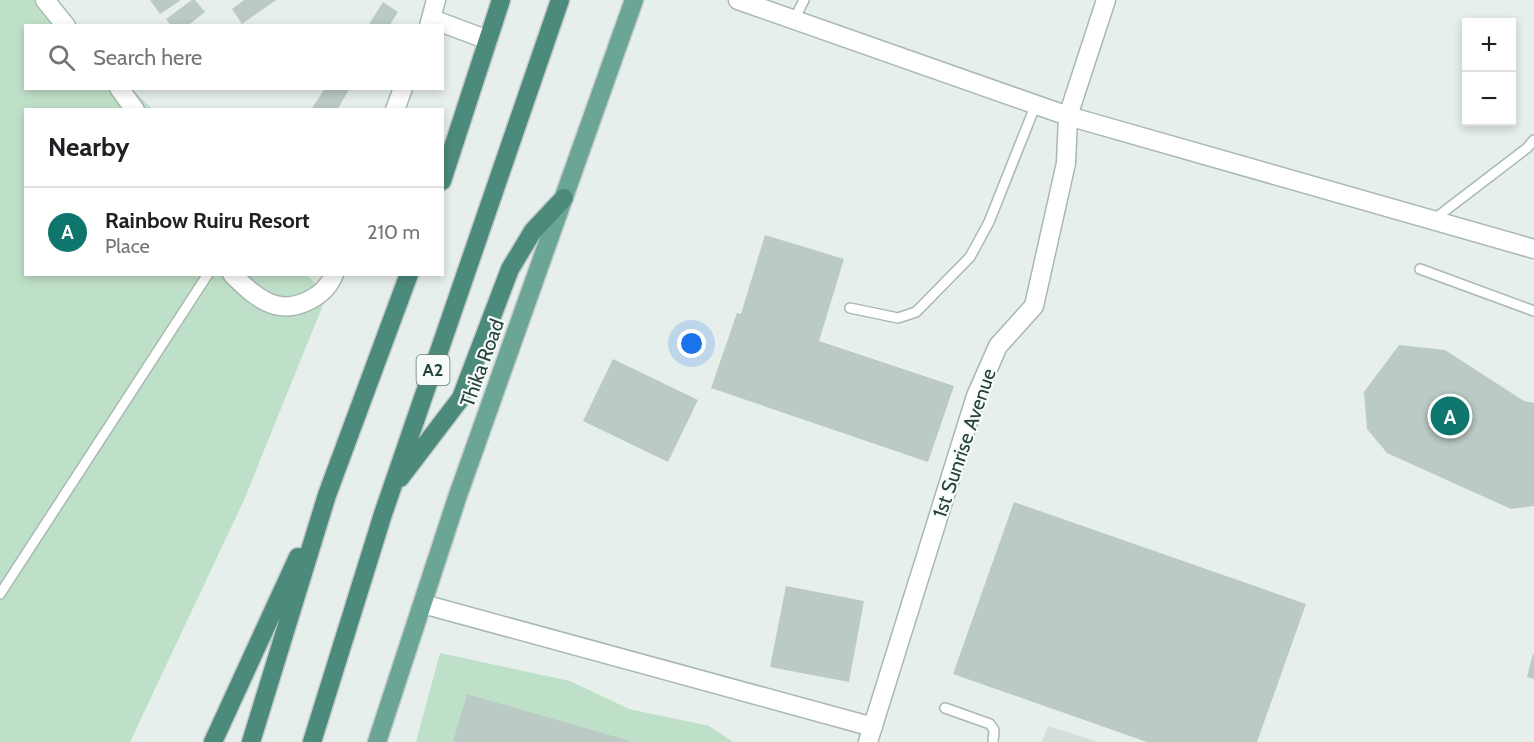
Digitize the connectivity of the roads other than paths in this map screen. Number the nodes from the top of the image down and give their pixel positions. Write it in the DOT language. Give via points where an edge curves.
graph roads {
  1 [pos="45,0"];
  2 [pos="436,0"];
  3 [pos="501,0"];
  4 [pos="560,0"];
  5 [pos="634,0"];
  6 [pos="738,0"];
  7 [pos="804,0"];
  8 [pos="1106,0"];
  9 [pos="794,20"];
  10 [pos="430,22"];
  11 [pos="64,24"];
  12 [pos="444,26"];
  13 [pos="488,40"];
  14 [pos="120,90"];
  15 [pos="402,90"];
  16 [pos="1036,105"];
  17 [pos="133,108"];
  18 [pos="396,108"];
  19 [pos="1068,116"];
  20 [pos="1534,140"];
  21 [pos="444,175"];
  22 [pos="564,198"];
  23 [pos="1433,220"];
  24 [pos="1534,249"];
  25 [pos="1420,269"];
  26 [pos="207,276"];
  27 [pos="234,276"];
  28 [pos="333,276"];
  29 [pos="408,276"];
  30 [pos="850,308"];
  31 [pos="1534,311"];
  32 [pos="391,491"];
  33 [pos="327,495"];
  34 [pos="0,594"];
  35 [pos="423,604"];
  36 [pos="945,708"];
  37 [pos="318,722"];
  38 [pos="871,734"];
  39 [pos="213,742"];
  40 [pos="252,742"];
  41 [pos="312,742"];
  42 [pos="320,742"];
  43 [pos="376,742"];
  44 [pos="993,742"];
  1 -- 11 [label="street"];
  2 -- 10 [label="street"];
  3 -- 13 [label="highway"];
  4 -- 32 [label="highway, A2"];
  5 -- 22 [label="main road, Thika Road"];
  6 -- 9 [label="street"];
  7 -- 9 [label="lane"];
  8 -- 19 [label="street, 1st Sunrise Avenue"];
  9 -- 16 [label="street"];
  12 -- 13 [label="street"];
  13 -- 21 [label="highway"];
  14 -- 17 [label="street"];
  15 -- 18 [label="street"];
  16 -- 19 [label="street"];
  16 -- 30 [label="lane" via="989,222 970,257 916,312 898,318"];
  19 -- 23 [label="street"];
  19 -- 38 [label="street, 1st Sunrise Avenue" via="1066,163 1034,306 998,346 976,396"];
  20 -- 23 [label="lane"];
  22 -- 32 [label="highway" via="533,231 510,268 461,398"];
  22 -- 35 [label="main road, Thika Road"];
  23 -- 24 [label="street"];
  25 -- 31 [label="lane"];
  26 -- 34 [label="lane"];
  27 -- 28 [label="street" via="274,305 301,305 316,296"];
  29 -- 33 [label="highway"];
  32 -- 37 [label="highway, A2"];
  33 -- 39 [label="highway"];
  33 -- 40 [label="highway"];
  35 -- 38 [label="street"];
  35 -- 43 [label="main road, Thika Road"];
  36 -- 44 [label="lane" via="990,724"];
  37 -- 41 [label="highway, A2"];
  37 -- 42 [label="highway"];
}
